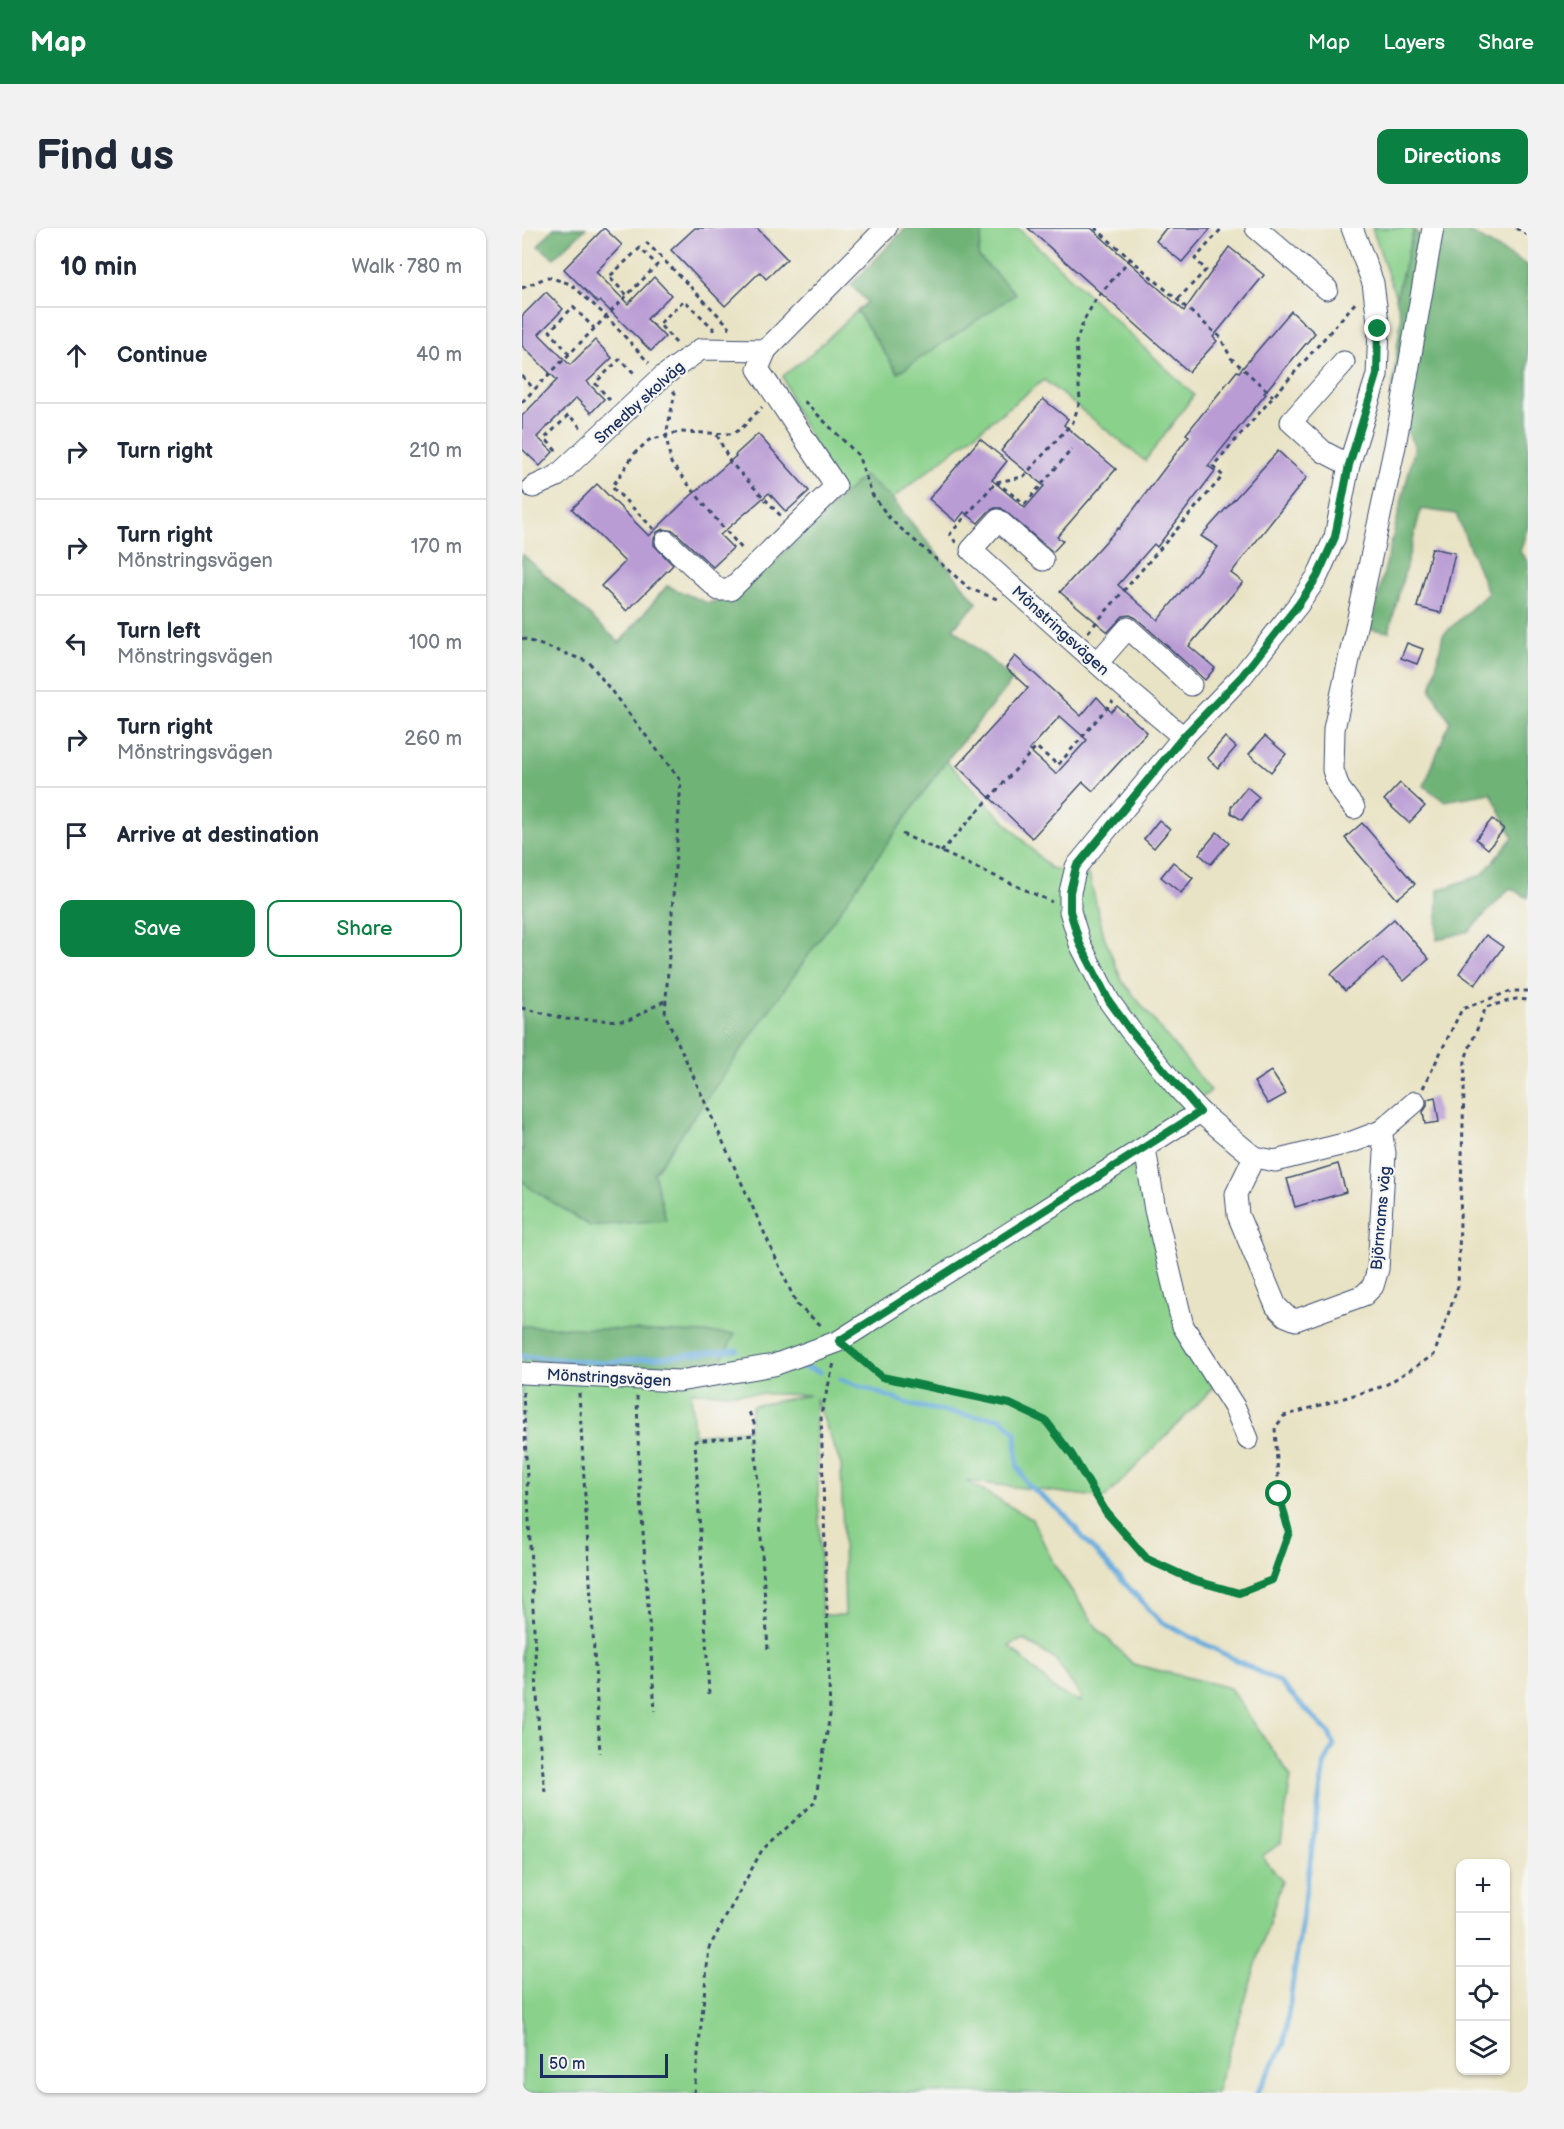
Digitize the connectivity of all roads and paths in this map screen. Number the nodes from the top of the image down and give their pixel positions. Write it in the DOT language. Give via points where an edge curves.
graph roads {
  1 [pos="886,228"];
  2 [pos="1095,228"];
  3 [pos="1222,228"];
  4 [pos="1256,228"];
  5 [pos="1352,228"];
  6 [pos="1433,228"];
  7 [pos="1516,228"];
  8 [pos="1528,235"];
  9 [pos="646,242"];
  10 [pos="1130,259"];
  11 [pos="1373,283"];
  12 [pos="522,288"];
  13 [pos="1327,289"];
  14 [pos="627,295"];
  15 [pos="1178,299"];
  16 [pos="606,316"];
  17 [pos="594,328"];
  18 [pos="725,348"];
  19 [pos="766,350"];
  20 [pos="569,354"];
  21 [pos="690,357"];
  22 [pos="1344,362"];
  23 [pos="522,376"];
  24 [pos="656,384"];
  25 [pos="534,389"];
  26 [pos="771,389"];
  27 [pos="796,394"];
  28 [pos="1273,396"];
  29 [pos="522,402"];
  30 [pos="623,415"];
  31 [pos="666,435"];
  32 [pos="717,435"];
  33 [pos="594,442"];
  34 [pos="1072,448"];
  35 [pos="1349,465"];
  36 [pos="569,466"];
  37 [pos="996,482"];
  38 [pos="533,487"];
  39 [pos="792,529"];
  40 [pos="666,541"];
  41 [pos="971,550"];
  42 [pos="1043,560"];
  43 [pos="756,564"];
  44 [pos="1001,601"];
  45 [pos="522,638"];
  46 [pos="1077,645"];
  47 [pos="1098,662"];
  48 [pos="1191,685"];
  49 [pos="1117,697"];
  50 [pos="1183,737"];
  51 [pos="1354,807"];
  52 [pos="902,834"];
  53 [pos="941,852"];
  54 [pos="1070,911"];
  55 [pos="1528,991"];
  56 [pos="666,1000"];
  57 [pos="1528,1000"];
  58 [pos="522,1008"];
  59 [pos="1414,1102"];
  60 [pos="1200,1112"];
  61 [pos="1381,1131"];
  62 [pos="1145,1148"];
  63 [pos="1254,1157"];
  64 [pos="839,1341"];
  65 [pos="522,1373"];
  66 [pos="577,1374"];
  67 [pos="638,1394"];
  68 [pos="749,1412"];
  69 [pos="755,1435"];
  70 [pos="1248,1439"];
  71 [pos="768,1650"];
  72 [pos="709,1694"];
  73 [pos="655,1711"];
  74 [pos="600,1753"];
  75 [pos="545,1792"];
  76 [pos="694,2093"];
  1 -- 19 [label="street"];
  2 -- 10 [label="path"];
  3 -- 15 [label="path" via="1195,259 1206,270"];
  4 -- 13 [label="street"];
  5 -- 11 [label="street"];
  6 -- 51 [label="street" via="1395,446 1334,729 1333,770 1339,788"];
  7 -- 8 [label="path"];
  9 -- 18 [label="path" via="728,325"];
  10 -- 15 [label="path"];
  10 -- 37 [label="path" via="1096,298 1076,342 1080,401 1073,422 1023,477"];
  11 -- 28 [label="path"];
  11 -- 35 [label="street" via="1377,375"];
  12 -- 16 [label="path" via="548,278 570,284"];
  14 -- 14 [label="path" via="609,277 640,248 657,265"];
  14 -- 16 [label="path"];
  15 -- 28 [label="path" via="1221,337 1231,358"];
  16 -- 17 [label="path"];
  16 -- 24 [label="path"];
  17 -- 20 [label="path"];
  17 -- 20 [label="path" via="573,307 550,331"];
  18 -- 19 [label="street, Smedby skolväg"];
  18 -- 21 [label="street, Smedby skolväg" via="701,349"];
  18 -- 21 [label="path" via="713,328 684,300 659,324"];
  19 -- 26 [label="street" via="758,369"];
  20 -- 25 [label="path"];
  21 -- 24 [label="street, Smedby skolväg"];
  22 -- 35 [label="street" via="1291,422 1324,452"];
  23 -- 25 [label="path"];
  24 -- 30 [label="street, Smedby skolväg"];
  24 -- 30 [label="path" via="620,359 595,383"];
  24 -- 31 [label="path" via="675,393"];
  25 -- 29 [label="path"];
  26 -- 32 [label="path" via="760,412 742,428 732,434"];
  26 -- 39 [label="street" via="836,486"];
  27 -- 44 [label="path" via="858,455 872,494 890,519 970,589"];
  28 -- 46 [label="path" via="1213,466 1222,476"];
  30 -- 33 [label="street, Smedby skolväg"];
  31 -- 32 [label="path"];
  31 -- 40 [label="path" via="649,440 635,453 612,488"];
  31 -- 43 [label="path" via="671,463"];
  32 -- 39 [label="path" via="730,462"];
  33 -- 36 [label="street, Smedby skolväg"];
  33 -- 36 [label="path" via="569,415 545,438"];
  34 -- 37 [label="path" via="1025,504"];
  35 -- 50 [label="street" via="1335,537 1317,577 1242,676"];
  36 -- 38 [label="street, Smedby skolväg"];
  37 -- 41 [label="path" via="951,534 953,542"];
  39 -- 43 [label="street"];
  40 -- 43 [label="street" via="719,590 730,590"];
  41 -- 42 [label="street" via="998,520"];
  41 -- 46 [label="street, Mönstringsvägen"];
  45 -- 56 [label="path" via="589,662 681,781"];
  46 -- 47 [label="street, Mönstringsvägen"];
  47 -- 48 [label="street" via="1128,628"];
  47 -- 50 [label="street, Mönstringsvägen"];
  49 -- 53 [label="path" via="1058,765 1036,747"];
  50 -- 54 [label="street" via="1076,867"];
  52 -- 53 [label="path"];
  53 -- 54 [label="path"];
  54 -- 60 [label="street" via="1080,944 1109,1001"];
  55 -- 59 [label="path" via="1511,990 1462,1009"];
  56 -- 58 [label="path" via="627,1020 566,1019"];
  56 -- 64 [label="path" via="665,1014 797,1305"];
  57 -- 64 [label="path" via="1486,1007 1465,1059 1458,1286 1434,1354 1384,1386 1284,1416 1275,1428 1279,1494 1289,1532 1272,1580 1239,1593 1193,1580 1147,1559 1106,1512 1046,1421 1010,1404 882,1377"];
  59 -- 61 [label="street"];
  60 -- 62 [label="street, Mönstringsvägen"];
  60 -- 63 [label="street"];
  61 -- 63 [label="street" via="1275,1161"];
  61 -- 63 [label="street, Björnrams väg" via="1385,1153 1378,1269 1373,1286 1364,1295 1296,1320 1276,1306 1238,1215 1236,1194"];
  62 -- 64 [label="street, Mönstringsvägen"];
  62 -- 70 [label="street" via="1155,1210 1183,1326 1235,1407"];
  64 -- 66 [label="street, Mönstringsvägen" via="774,1365 679,1381"];
  64 -- 76 [label="path" via="821,1414 830,1715 816,1802 762,1850 709,1948"];
  65 -- 66 [label="street, Mönstringsvägen"];
  65 -- 75 [label="path"];
  66 -- 74 [label="path"];
  67 -- 73 [label="path" via="639,1471"];
  68 -- 69 [label="path"];
  69 -- 71 [label="path"];
  69 -- 72 [label="path" via="695,1441"];
}
